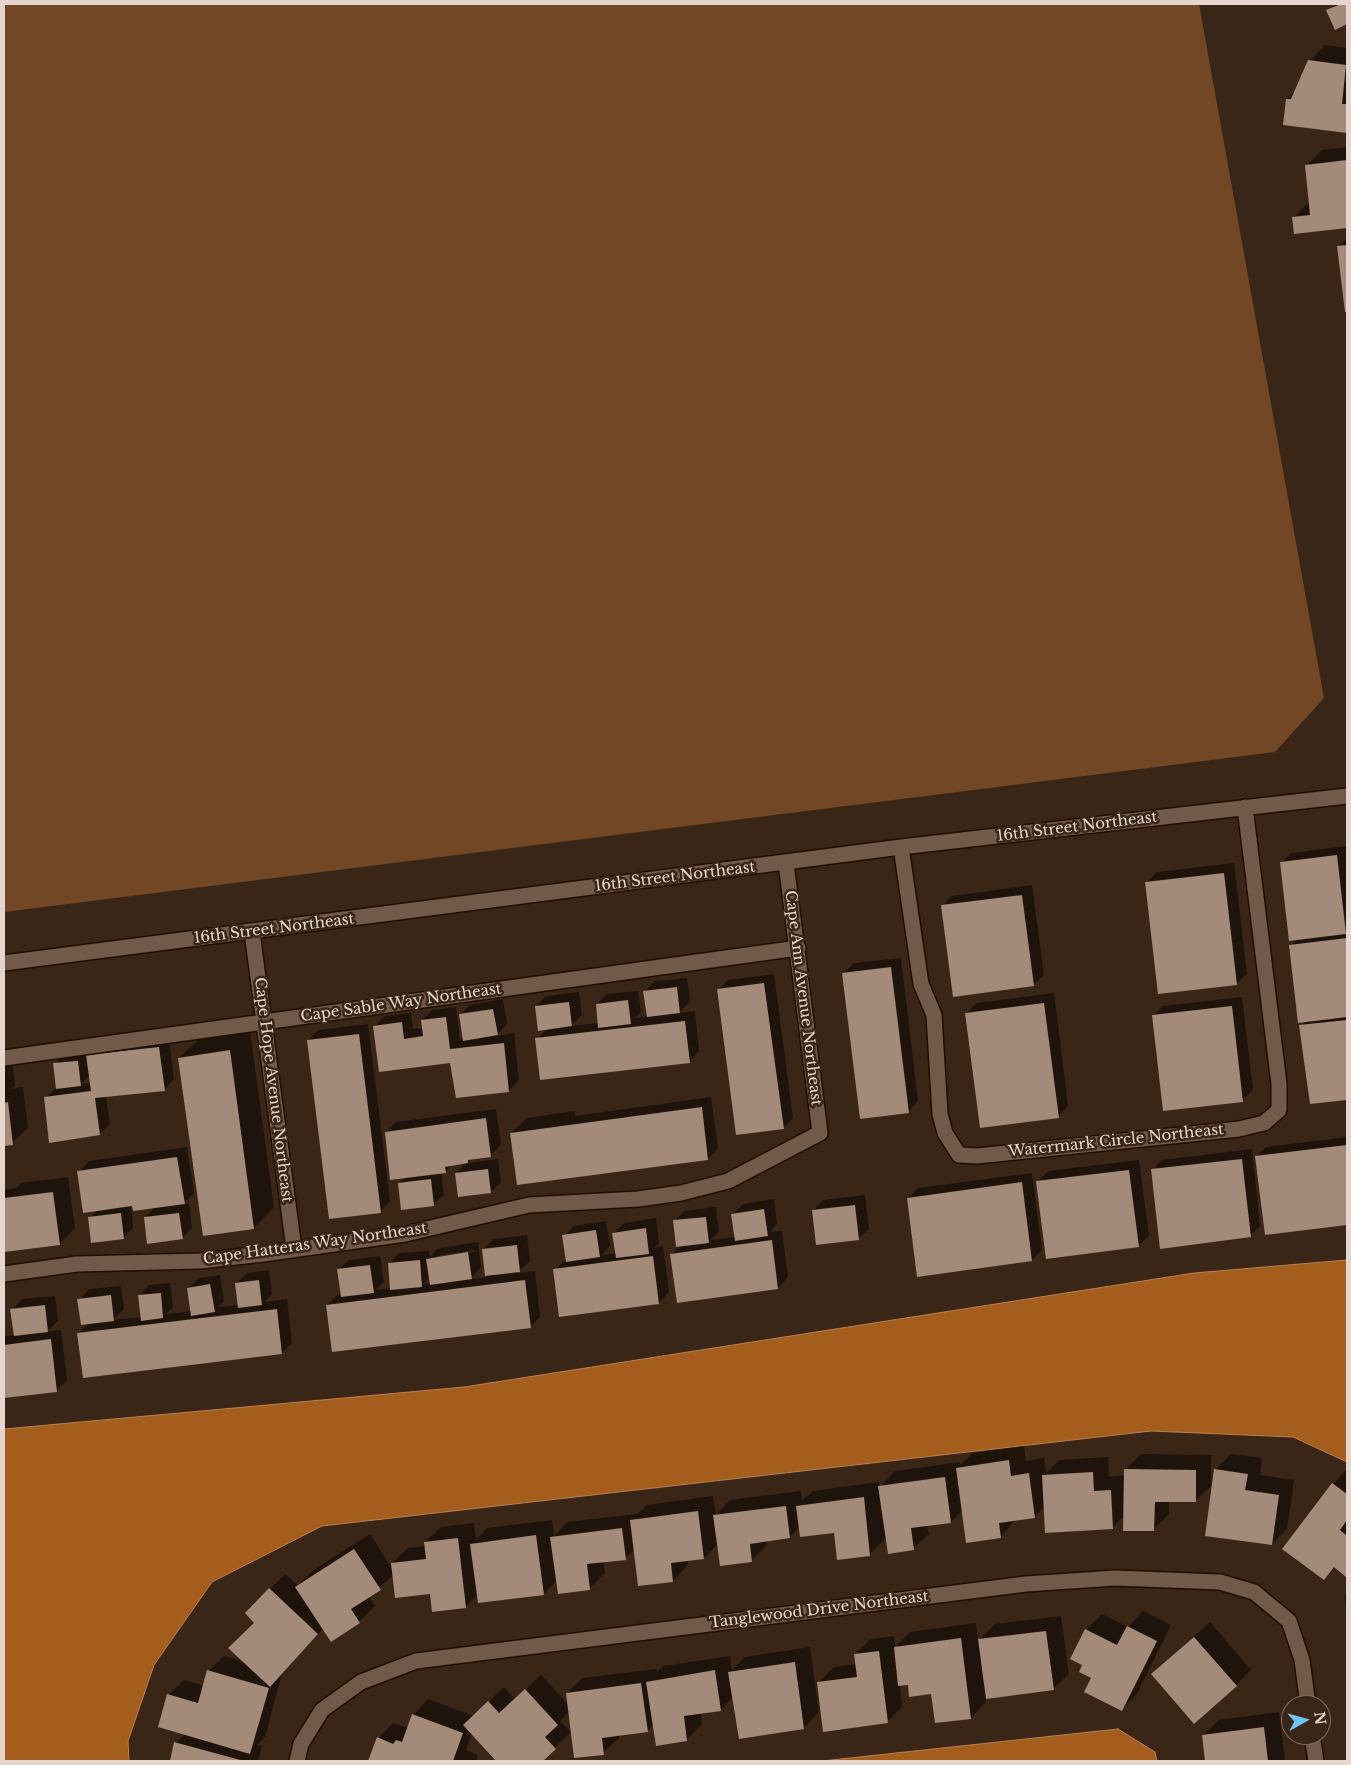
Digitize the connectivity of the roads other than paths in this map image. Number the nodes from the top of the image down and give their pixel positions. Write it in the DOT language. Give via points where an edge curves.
graph roads {
  1 [pos="1347,796"];
  2 [pos="1245,807"];
  3 [pos="901,847"];
  4 [pos="786,863"];
  5 [pos="252,932"];
  6 [pos="798,948"];
  7 [pos="4,963"];
  8 [pos="265,1022"];
  9 [pos="4,1058"];
  10 [pos="820,1133"];
  11 [pos="294,1248"];
  12 [pos="4,1274"];
  13 [pos="1307,1695"];
  14 [pos="1314,1745"];
  15 [pos="296,1761"];
  16 [pos="1316,1761"];
  1 -- 2 [label="street, 16th Street Northeast"];
  2 -- 3 [label="street, 16th Street Northeast"];
  2 -- 3 [label="street, Watermark Circle Northeast" via="1279,1084 1279,1110 1264,1123 1239,1129 976,1156 959,1155 945,1134 940,1114 934,1014 921,984"];
  3 -- 4 [label="street, 16th Street Northeast"];
  4 -- 5 [label="street, 16th Street Northeast"];
  4 -- 6 [label="street, Cape Ann Avenue Northeast"];
  5 -- 7 [label="street, 16th Street Northeast"];
  5 -- 8 [label="street, Cape Hope Avenue Northeast"];
  6 -- 8 [label="street, Cape Sable Way Northeast"];
  6 -- 10 [label="street, Cape Ann Avenue Northeast"];
  8 -- 9 [label="street, Cape Sable Way Northeast"];
  8 -- 11 [label="street, Cape Hope Avenue Northeast"];
  10 -- 11 [label="street, Cape Hatteras Way Northeast" via="728,1181 681,1193 638,1199 529,1205 405,1234"];
  11 -- 12 [label="street, Cape Hatteras Way Northeast" via="200,1261 77,1264"];
  13 -- 15 [label="street, Tanglewood Drive Northeast" via="1302,1660 1289,1621 1254,1592 1220,1582 1115,1578 1026,1584 416,1661 361,1682 322,1710 301,1744"];
  14 -- 16 [label="street"];
}
